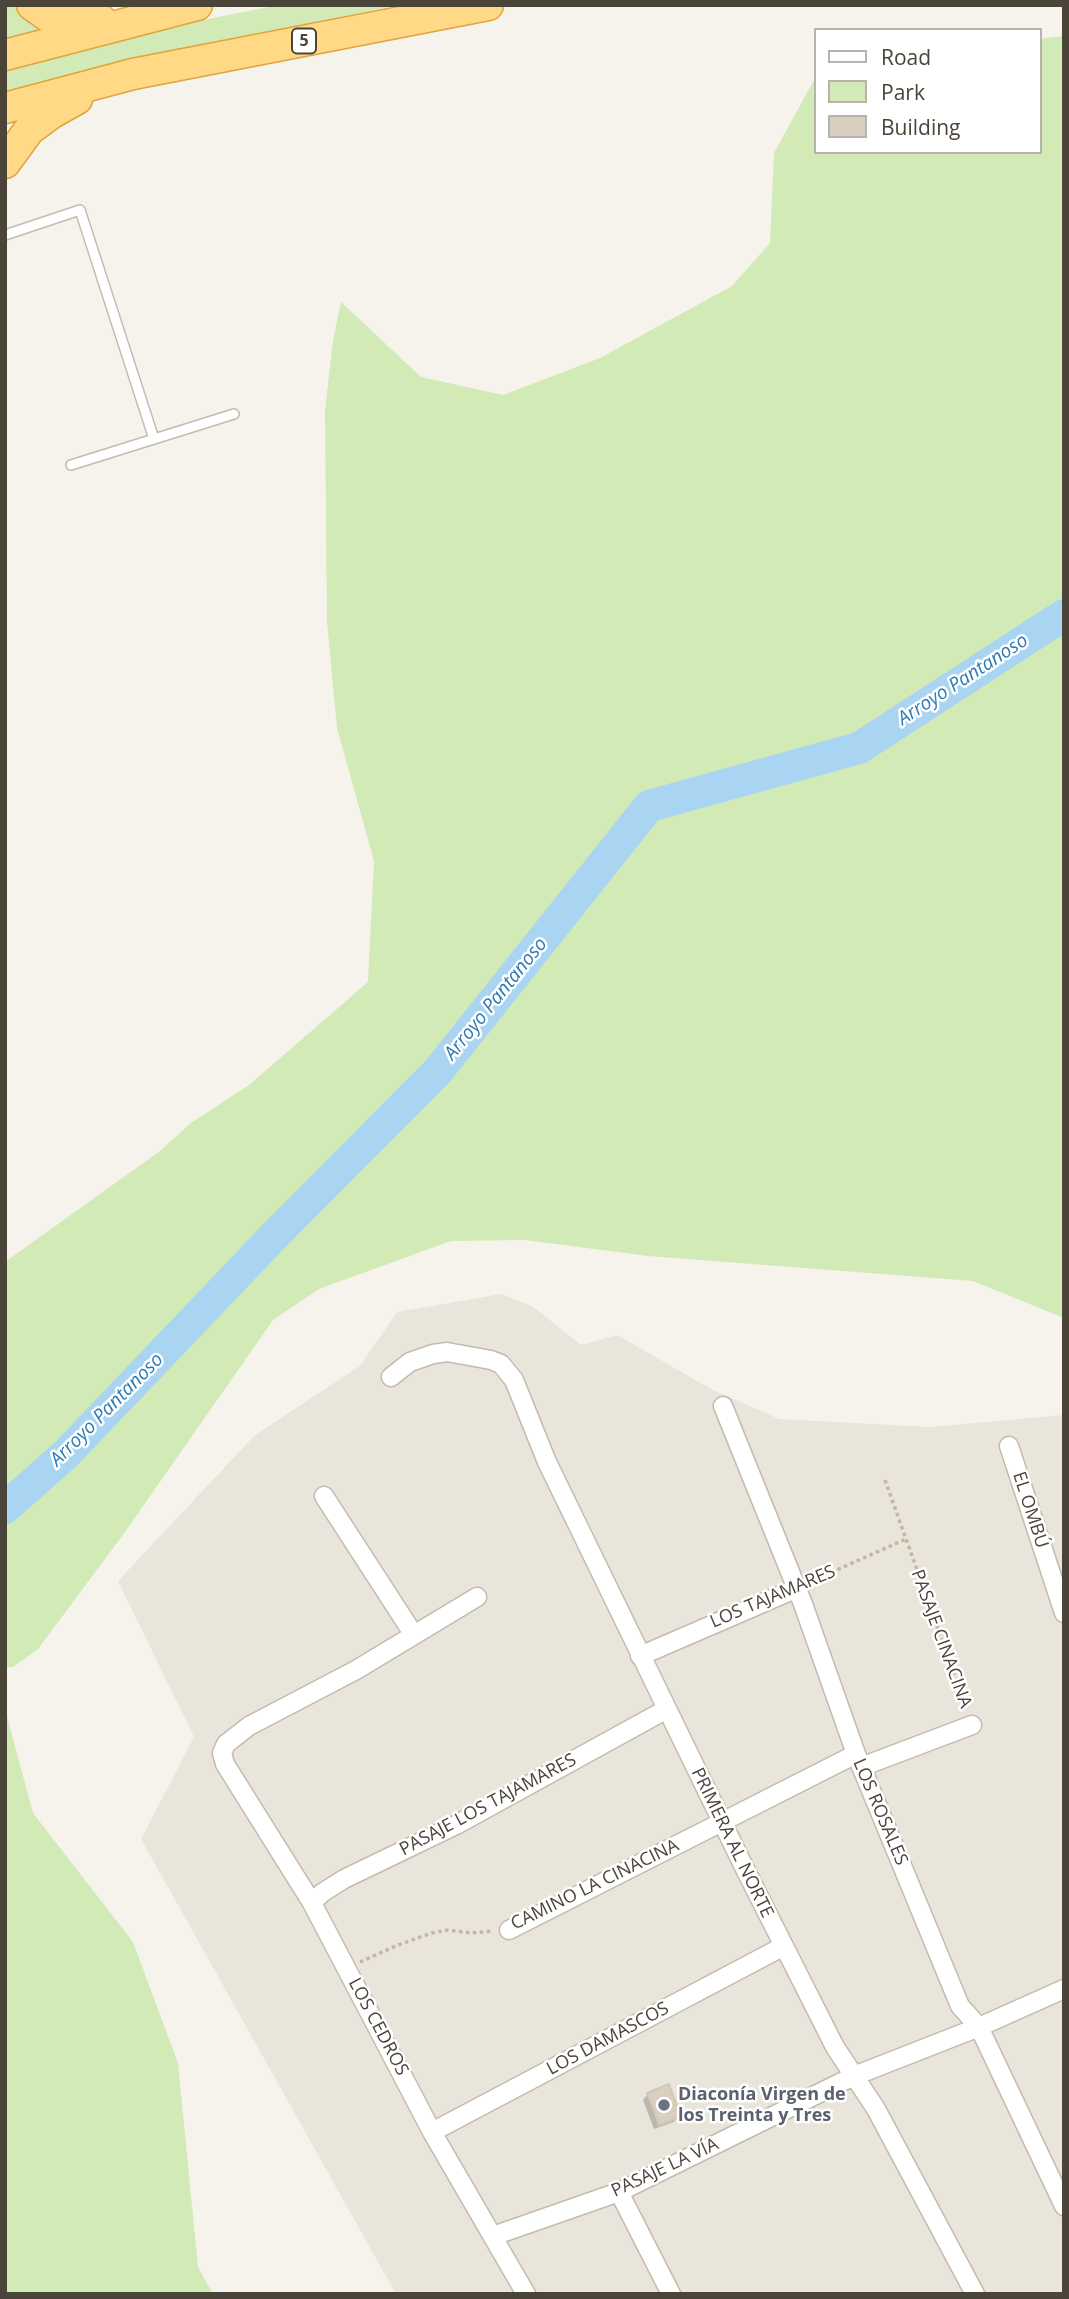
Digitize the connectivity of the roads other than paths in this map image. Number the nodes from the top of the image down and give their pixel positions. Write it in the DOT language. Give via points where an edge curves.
graph roads {
  1 [pos="32,5"];
  2 [pos="197,5"];
  3 [pos="488,5"];
  4 [pos="153,16"];
  5 [pos="5,55"];
  6 [pos="133,74"];
  7 [pos="5,107"];
  8 [pos="5,163"];
  9 [pos="5,235"];
  10 [pos="234,414"];
  11 [pos="154,439"];
  12 [pos="71,465"];
  13 [pos="391,1377"];
  14 [pos="723,1406"];
  15 [pos="1009,1446"];
  16 [pos="324,1496"];
  17 [pos="795,1589"];
  18 [pos="477,1597"];
  19 [pos="1064,1613"];
  20 [pos="414,1635"];
  21 [pos="640,1656"];
  22 [pos="667,1709"];
  23 [pos="972,1725"];
  24 [pos="859,1761"];
  25 [pos="721,1821"];
  26 [pos="312,1903"];
  27 [pos="509,1930"];
  28 [pos="784,1946"];
  29 [pos="1064,1989"];
  30 [pos="979,2027"];
  31 [pos="854,2076"];
  32 [pos="432,2132"];
  33 [pos="619,2192"];
  34 [pos="1064,2206"];
  35 [pos="493,2236"];
  36 [pos="526,2294"];
  37 [pos="671,2294"];
  38 [pos="975,2294"];
  1 -- 4 [label="highway" via="49,18 71,21"];
  2 -- 4 [label="highway"];
  3 -- 6 [label="highway, 5"];
  4 -- 5 [label="highway"];
  6 -- 7 [label="highway, 5"];
  6 -- 8 [label="highway" via="52,113 29,130"];
  9 -- 11 [label="lane" via="80,210"];
  10 -- 11 [label="lane"];
  11 -- 12 [label="lane"];
  13 -- 21 [label="street, PRIMERA AL NORTE" via="410,1362 447,1352 501,1364 514,1380 547,1462"];
  14 -- 17 [label="street, LOS ROSALES"];
  15 -- 19 [label="street, EL OMBÚ"];
  16 -- 20 [label="street"];
  17 -- 21 [label="street, LOS TAJAMARES"];
  17 -- 24 [label="street, LOS ROSALES"];
  18 -- 20 [label="street"];
  20 -- 26 [label="street, LOS CEDROS" via="249,1726 226,1744 222,1753"];
  21 -- 22 [label="street, PRIMERA AL NORTE"];
  22 -- 25 [label="street, PRIMERA AL NORTE"];
  22 -- 26 [label="street, PASAJE LOS TAJAMARES" via="456,1825 353,1875"];
  23 -- 24 [label="street, PASAJE CINACINA"];
  24 -- 25 [label="street, PASAJE CINACINA"];
  24 -- 30 [label="street, LOS ROSALES" via="960,2006"];
  25 -- 27 [label="street, CAMINO LA CINACINA"];
  25 -- 28 [label="street, PRIMERA AL NORTE"];
  26 -- 32 [label="street, LOS CEDROS"];
  28 -- 31 [label="street, PRIMERA AL NORTE"];
  28 -- 32 [label="street, LOS DAMASCOS"];
  29 -- 30 [label="street, PASAJE LA VÍA"];
  30 -- 31 [label="street, PASAJE LA VÍA"];
  30 -- 34 [label="street, LOS ROSALES"];
  31 -- 33 [label="street, PASAJE LA VÍA"];
  31 -- 38 [label="street, PRIMERA AL NORTE"];
  32 -- 35 [label="street, LOS CEDROS"];
  33 -- 35 [label="street, PASAJE LA VÍA"];
  33 -- 37 [label="street"];
  35 -- 36 [label="street, LOS CEDROS"];
}
